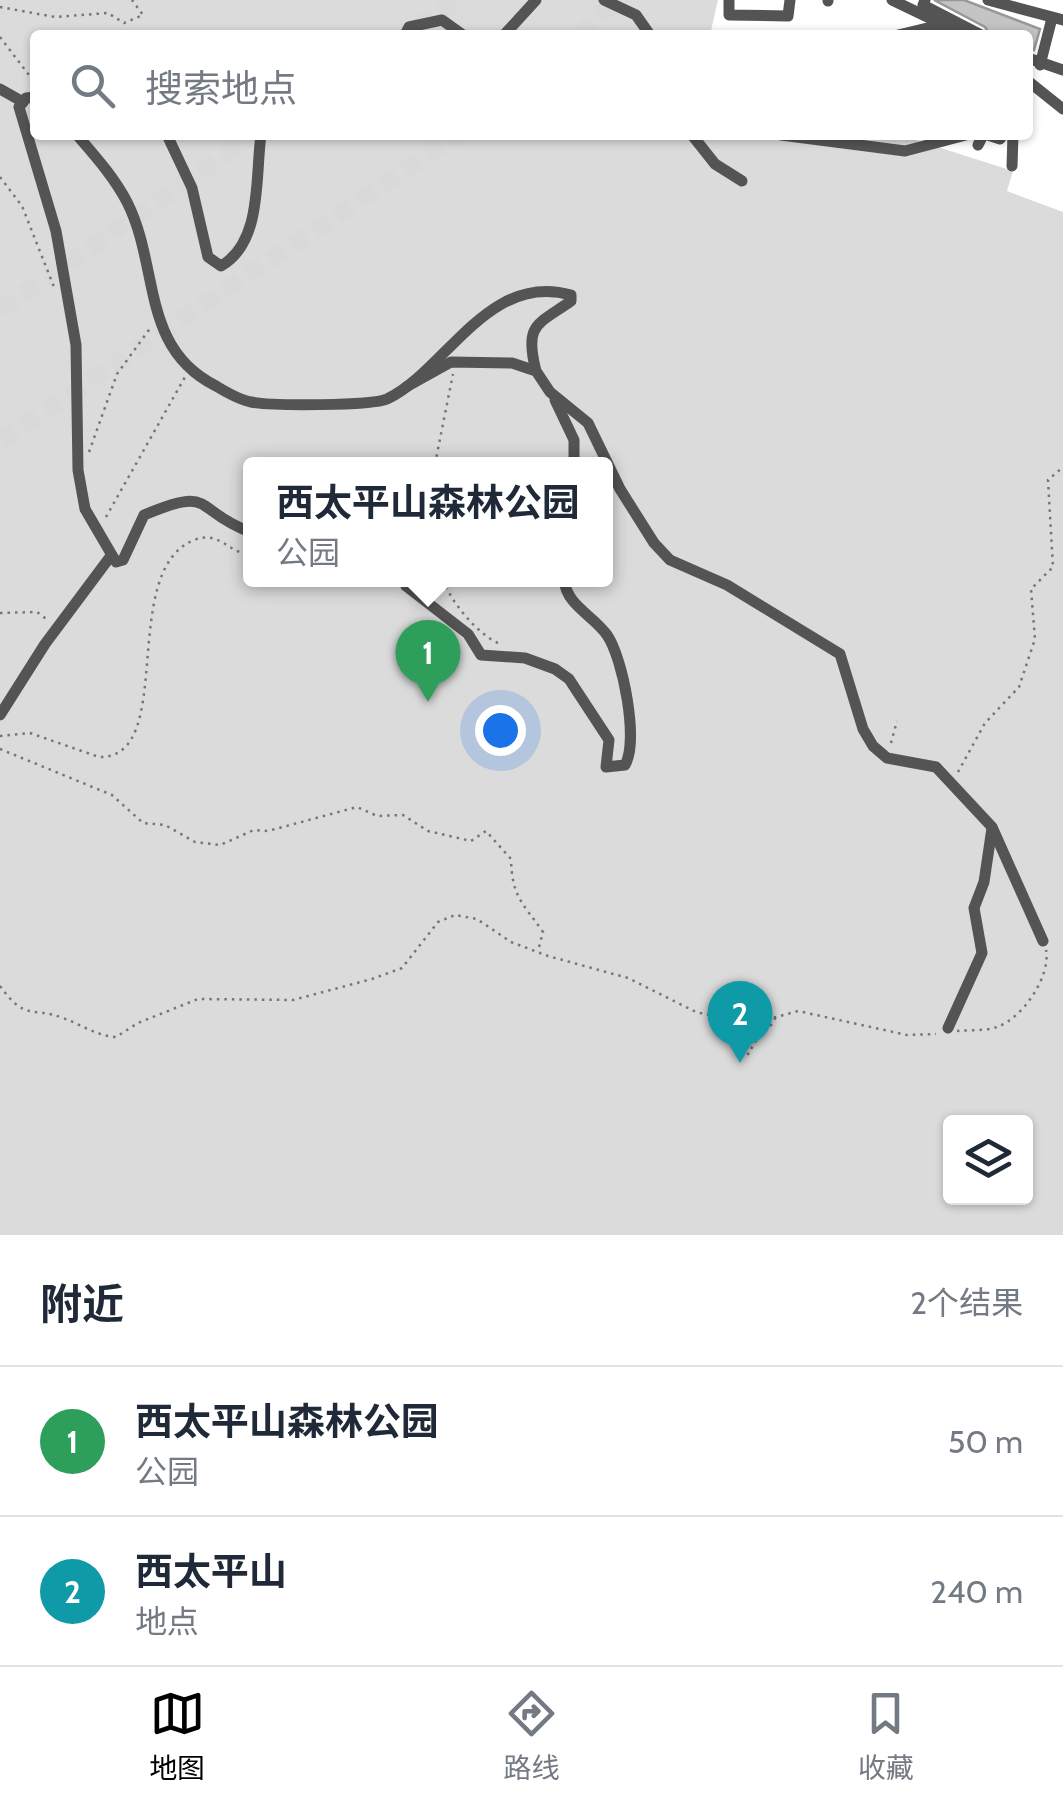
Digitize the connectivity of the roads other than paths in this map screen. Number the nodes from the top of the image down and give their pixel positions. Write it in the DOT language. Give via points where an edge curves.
graph roads {
  1 [pos="536,0"];
  2 [pos="604,0"];
  3 [pos="729,0"];
  4 [pos="790,0"];
  5 [pos="892,0"];
  6 [pos="926,0"];
  7 [pos="988,0"];
  8 [pos="1058,19"];
  9 [pos="944,25"];
  10 [pos="408,30"];
  11 [pos="456,30"];
  12 [pos="509,30"];
  13 [pos="646,30"];
  14 [pos="921,30"];
  15 [pos="954,30"];
  16 [pos="971,30"];
  17 [pos="1034,62"];
  18 [pos="1063,70"];
  19 [pos="1033,85"];
  20 [pos="0,89"];
  21 [pos="29,99"];
  22 [pos="1063,109"];
  23 [pos="80,140"];
  24 [pos="169,140"];
  25 [pos="260,140"];
  26 [pos="696,140"];
  27 [pos="820,140"];
  28 [pos="947,140"];
  29 [pos="1013,140"];
  30 [pos="1012,166"];
  31 [pos="742,180"];
  32 [pos="536,372"];
  33 [pos="406,387"];
  34 [pos="550,392"];
  35 [pos="574,457"];
  36 [pos="608,457"];
  37 [pos="613,471"];
  38 [pos="243,529"];
  39 [pos="110,558"];
  40 [pos="407,587"];
  41 [pos="567,587"];
  42 [pos="0,715"];
  43 [pos="992,827"];
  44 [pos="1043,941"];
  45 [pos="948,1028"];
  1 -- 12 [label="street"];
  2 -- 13 [label="street" via="636,15"];
  3 -- 4 [label="street" via="729,15 788,16"];
  5 -- 9 [label="street"];
  6 -- 16 [label="street" via="923,5"];
  7 -- 8 [label="street"];
  8 -- 17 [label="street"];
  9 -- 14 [label="street"];
  9 -- 15 [label="street"];
  10 -- 11 [label="street" via="442,20"];
  17 -- 18 [label="street"];
  19 -- 22 [label="street"];
  20 -- 21 [label="street"];
  21 -- 39 [label="street" via="19,107 56,231 76,344 85,510"];
  23 -- 33 [label="street" via="128,204 168,344 189,372 250,402 384,401"];
  24 -- 25 [label="street" via="192,188 208,258 221,266 244,244 252,220"];
  26 -- 31 [label="street" via="714,164"];
  27 -- 28 [label="street" via="905,151"];
  29 -- 30 [label="street"];
  32 -- 33 [label="street" via="512,363 457,362"];
  32 -- 33 [label="street" via="533,329 571,295 530,294 487,312"];
  32 -- 34 [label="street"];
  34 -- 35 [label="street" via="574,440"];
  34 -- 36 [label="street" via="588,423"];
  37 -- 43 [label="street" via="670,560 727,585 840,654 863,728 887,758 936,767"];
  38 -- 39 [label="street" via="209,503 182,499 144,515 123,560"];
  39 -- 42 [label="street"];
  40 -- 41 [label="street" via="468,634 481,655 525,658 570,679 609,740 606,767 625,766 630,717 617,658"];
  43 -- 44 [label="street"];
  43 -- 45 [label="street" via="974,908 982,952"];
}
